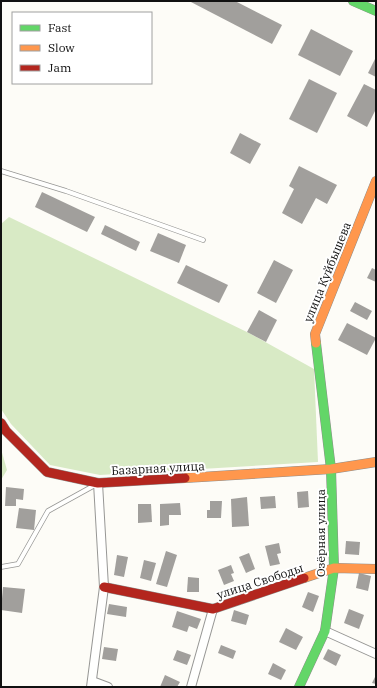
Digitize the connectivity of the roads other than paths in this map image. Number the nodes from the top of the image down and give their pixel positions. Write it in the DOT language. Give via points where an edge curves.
graph roads {
  1 [pos="353,1"];
  2 [pos="376,11"];
  3 [pos="1,171"];
  4 [pos="376,181"];
  5 [pos="203,240"];
  6 [pos="1,423"];
  7 [pos="376,462"];
  8 [pos="331,469"];
  9 [pos="98,483"];
  10 [pos="1,567"];
  11 [pos="334,568"];
  12 [pos="376,569"];
  13 [pos="104,587"];
  14 [pos="213,609"];
  15 [pos="325,631"];
  16 [pos="376,654"];
  17 [pos="92,684"];
  18 [pos="108,687"];
  19 [pos="191,687"];
  20 [pos="300,687"];
  1 -- 2 [label="street"];
  3 -- 5 [label="lane"];
  4 -- 8 [label="street, улица Куйбышева" via="315,334"];
  6 -- 9 [label="street" via="47,472"];
  7 -- 8 [label="street, Базарная улица"];
  8 -- 9 [label="street, Базарная улица"];
  8 -- 11 [label="street, Озёрная улица"];
  9 -- 10 [label="lane" via="48,511 18,564"];
  9 -- 13 [label="street, Базарная улица"];
  11 -- 12 [label="street, улица Свободы"];
  11 -- 14 [label="street, улица Свободы"];
  11 -- 15 [label="street, Озёрная улица"];
  13 -- 14 [label="street, улица Свободы"];
  13 -- 17 [label="street, Базарная улица"];
  14 -- 19 [label="street"];
  15 -- 16 [label="street"];
  15 -- 20 [label="street, Озёрная улица"];
  17 -- 18 [label="street"];
}
